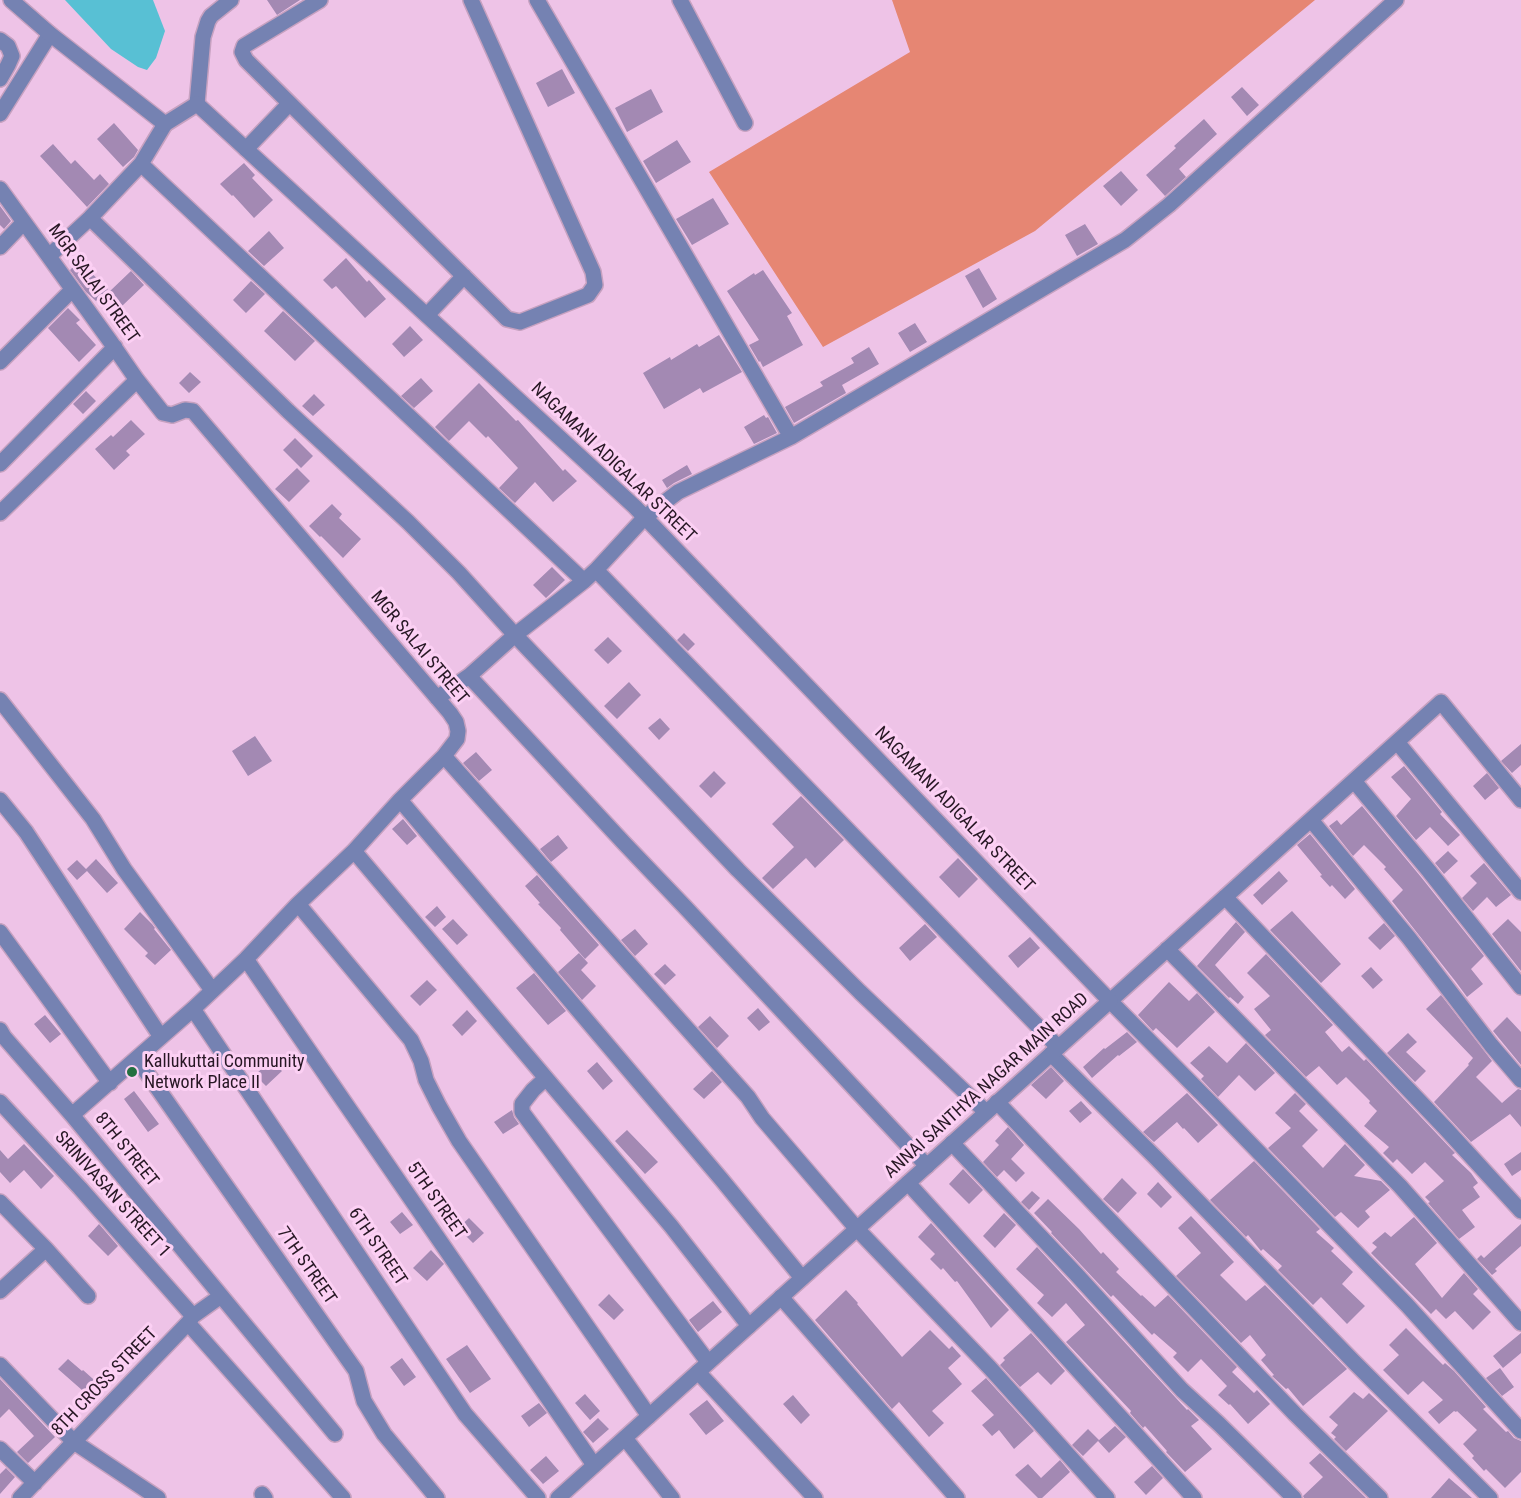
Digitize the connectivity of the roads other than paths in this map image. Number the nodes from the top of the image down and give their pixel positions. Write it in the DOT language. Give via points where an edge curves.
graph roads {
  1 [pos="11,0"];
  2 [pos="231,0"];
  3 [pos="320,0"];
  4 [pos="471,0"];
  5 [pos="537,0"];
  6 [pos="680,0"];
  7 [pos="1396,0"];
  8 [pos="50,34"];
  9 [pos="0,40"];
  10 [pos="0,78"];
  11 [pos="197,104"];
  12 [pos="289,104"];
  13 [pos="0,114"];
  14 [pos="165,123"];
  15 [pos="745,123"];
  16 [pos="246,149"];
  17 [pos="141,164"];
  18 [pos="0,189"];
  19 [pos="90,218"];
  20 [pos="24,222"];
  21 [pos="0,247"];
  22 [pos="49,256"];
  23 [pos="464,276"];
  24 [pos="72,290"];
  25 [pos="427,315"];
  26 [pos="114,347"];
  27 [pos="0,362"];
  28 [pos="137,380"];
  29 [pos="791,437"];
  30 [pos="0,464"];
  31 [pos="0,513"];
  32 [pos="645,517"];
  33 [pos="596,570"];
  34 [pos="584,581"];
  35 [pos="515,636"];
  36 [pos="469,676"];
  37 [pos="437,698"];
  38 [pos="0,700"];
  39 [pos="1397,742"];
  40 [pos="444,756"];
  41 [pos="1354,781"];
  42 [pos="0,800"];
  43 [pos="400,800"];
  44 [pos="1521,800"];
  45 [pos="1311,820"];
  46 [pos="354,851"];
  47 [pos="1521,892"];
  48 [pos="1225,897"];
  49 [pos="298,904"];
  50 [pos="0,932"];
  51 [pos="1167,949"];
  52 [pos="246,959"];
  53 [pos="1521,987"];
  54 [pos="212,990"];
  55 [pos="1110,1001"];
  56 [pos="193,1009"];
  57 [pos="0,1030"];
  58 [pos="161,1037"];
  59 [pos="1055,1050"];
  60 [pos="136,1059"];
  61 [pos="546,1078"];
  62 [pos="1521,1080"];
  63 [pos="110,1083"];
  64 [pos="0,1102"];
  65 [pos="992,1107"];
  66 [pos="72,1115"];
  67 [pos="952,1143"];
  68 [pos="927,1166"];
  69 [pos="908,1183"];
  70 [pos="0,1202"];
  71 [pos="1521,1211"];
  72 [pos="857,1229"];
  73 [pos="46,1249"];
  74 [pos="802,1278"];
  75 [pos="0,1291"];
  76 [pos="88,1296"];
  77 [pos="221,1296"];
  78 [pos="781,1297"];
  79 [pos="191,1320"];
  80 [pos="1521,1323"];
  81 [pos="749,1326"];
  82 [pos="0,1365"];
  83 [pos="703,1367"];
  84 [pos="649,1416"];
  85 [pos="1521,1431"];
  86 [pos="336,1434"];
  87 [pos="624,1438"];
  88 [pos="74,1443"];
  89 [pos="0,1449"];
  90 [pos="594,1465"];
  91 [pos="35,1483"];
  92 [pos="20,1498"];
  93 [pos="158,1498"];
  94 [pos="343,1498"];
  95 [pos="437,1498"];
  96 [pos="538,1498"];
  97 [pos="558,1498"];
  98 [pos="672,1498"];
  99 [pos="815,1498"];
  100 [pos="957,1498"];
  101 [pos="1107,1498"];
  102 [pos="1194,1498"];
  103 [pos="1294,1498"];
  104 [pos="1380,1498"];
  105 [pos="1490,1498"];
  1 -- 8 [label="street"];
  2 -- 11 [label="street" via="208,21"];
  3 -- 12 [label="street" via="244,46 242,52"];
  4 -- 23 [label="street" via="593,272 595,285 588,295 520,322 507,319"];
  5 -- 29 [label="street"];
  6 -- 15 [label="street"];
  7 -- 29 [label="street" via="1169,206 1125,240"];
  8 -- 13 [label="street"];
  8 -- 14 [label="street"];
  9 -- 10 [label="street" via="12,56"];
  11 -- 14 [label="street"];
  11 -- 16 [label="street, NAGAMANI ADIGALAR STREET"];
  12 -- 16 [label="street"];
  12 -- 23 [label="street"];
  14 -- 17 [label="street"];
  16 -- 25 [label="street, NAGAMANI ADIGALAR STREET"];
  17 -- 19 [label="street"];
  17 -- 34 [label="street"];
  18 -- 20 [label="street, MGR SALAI STREET"];
  19 -- 22 [label="street"];
  19 -- 35 [label="street" via="408,522"];
  20 -- 21 [label="street"];
  20 -- 22 [label="street, MGR SALAI STREET"];
  22 -- 24 [label="street, MGR SALAI STREET"];
  23 -- 25 [label="street"];
  24 -- 26 [label="street, MGR SALAI STREET"];
  24 -- 27 [label="street"];
  25 -- 32 [label="street, NAGAMANI ADIGALAR STREET"];
  26 -- 28 [label="street, MGR SALAI STREET"];
  26 -- 30 [label="street"];
  28 -- 31 [label="street"];
  28 -- 37 [label="street, MGR SALAI STREET" via="163,413 193,411"];
  29 -- 32 [label="street" via="678,492"];
  32 -- 33 [label="street"];
  32 -- 55 [label="street, NAGAMANI ADIGALAR STREET"];
  33 -- 34 [label="street"];
  33 -- 59 [label="street"];
  34 -- 35 [label="street"];
  35 -- 36 [label="street"];
  35 -- 65 [label="street" via="860,992"];
  36 -- 37 [label="street"];
  36 -- 68 [label="street"];
  37 -- 40 [label="street, MGR SALAI STREET" via="456,722 458,731 457,739"];
  38 -- 54 [label="street" via="93,819 124,869"];
  39 -- 41 [label="street, ANNAI SANTHYA NAGAR MAIN ROAD"];
  39 -- 44 [label="street, ANNAI SANTHYA NAGAR MAIN ROAD" via="1441,702"];
  39 -- 47 [label="street"];
  40 -- 43 [label="street, MGR SALAI STREET"];
  40 -- 72 [label="street" via="748,1097"];
  41 -- 45 [label="street, ANNAI SANTHYA NAGAR MAIN ROAD"];
  41 -- 53 [label="street"];
  42 -- 58 [label="street" via="26,832"];
  43 -- 46 [label="street, MGR SALAI STREET"];
  43 -- 74 [label="street"];
  45 -- 48 [label="street, ANNAI SANTHYA NAGAR MAIN ROAD"];
  45 -- 62 [label="street"];
  46 -- 49 [label="street, MGR SALAI STREET"];
  46 -- 61 [label="street"];
  48 -- 51 [label="street, ANNAI SANTHYA NAGAR MAIN ROAD"];
  48 -- 71 [label="street"];
  49 -- 52 [label="street, MGR SALAI STREET"];
  49 -- 84 [label="street" via="411,1040 426,1080 459,1141"];
  50 -- 63 [label="street"];
  51 -- 55 [label="street, ANNAI SANTHYA NAGAR MAIN ROAD"];
  51 -- 80 [label="street" via="1400,1186"];
  52 -- 54 [label="street, MGR SALAI STREET"];
  52 -- 90 [label="street, 5TH STREET"];
  54 -- 56 [label="street, MGR SALAI STREET"];
  55 -- 59 [label="street, ANNAI SANTHYA NAGAR MAIN ROAD"];
  55 -- 85 [label="street, NAGAMANI ADIGALAR STREET" via="1407,1305"];
  56 -- 58 [label="street, MGR SALAI STREET"];
  56 -- 96 [label="street, 6TH STREET" via="465,1414"];
  57 -- 66 [label="street, 8TH STREET"];
  58 -- 60 [label="street, MGR SALAI STREET"];
  59 -- 65 [label="street, ANNAI SANTHYA NAGAR MAIN ROAD"];
  59 -- 105 [label="street"];
  60 -- 63 [label="street, MGR SALAI STREET"];
  60 -- 95 [label="street, 7TH STREET" via="356,1371 364,1401 384,1434"];
  61 -- 81 [label="street"];
  61 -- 83 [label="street" via="527,1096 522,1112"];
  63 -- 66 [label="street, MGR SALAI STREET"];
  64 -- 79 [label="street, SRINIVASAN STREET 1" via="80,1188"];
  65 -- 67 [label="street, ANNAI SANTHYA NAGAR MAIN ROAD"];
  65 -- 104 [label="street"];
  66 -- 77 [label="street, 8TH STREET"];
  67 -- 68 [label="street, ANNAI SANTHYA NAGAR MAIN ROAD"];
  67 -- 103 [label="street" via="1182,1390"];
  68 -- 69 [label="street, ANNAI SANTHYA NAGAR MAIN ROAD"];
  69 -- 72 [label="street, ANNAI SANTHYA NAGAR MAIN ROAD"];
  69 -- 102 [label="street"];
  70 -- 73 [label="street"];
  72 -- 74 [label="street, ANNAI SANTHYA NAGAR MAIN ROAD"];
  72 -- 101 [label="street"];
  73 -- 75 [label="street"];
  73 -- 76 [label="street"];
  74 -- 78 [label="street, ANNAI SANTHYA NAGAR MAIN ROAD"];
  77 -- 79 [label="street, 8TH CROSS STREET"];
  77 -- 86 [label="street, 8TH STREET"];
  78 -- 81 [label="street, ANNAI SANTHYA NAGAR MAIN ROAD"];
  78 -- 100 [label="street"];
  79 -- 88 [label="street, 8TH CROSS STREET"];
  79 -- 94 [label="street, SRINIVASAN STREET 1"];
  81 -- 83 [label="street, ANNAI SANTHYA NAGAR MAIN ROAD"];
  82 -- 88 [label="street"];
  83 -- 84 [label="street, ANNAI SANTHYA NAGAR MAIN ROAD"];
  83 -- 99 [label="street"];
  84 -- 87 [label="street, ANNAI SANTHYA NAGAR MAIN ROAD"];
  87 -- 90 [label="street, ANNAI SANTHYA NAGAR MAIN ROAD"];
  87 -- 98 [label="street"];
  88 -- 91 [label="street, 8TH CROSS STREET"];
  88 -- 93 [label="street"];
  89 -- 91 [label="street"];
  90 -- 97 [label="street, ANNAI SANTHYA NAGAR MAIN ROAD"];
  91 -- 92 [label="street, 8TH CROSS STREET"];
}
